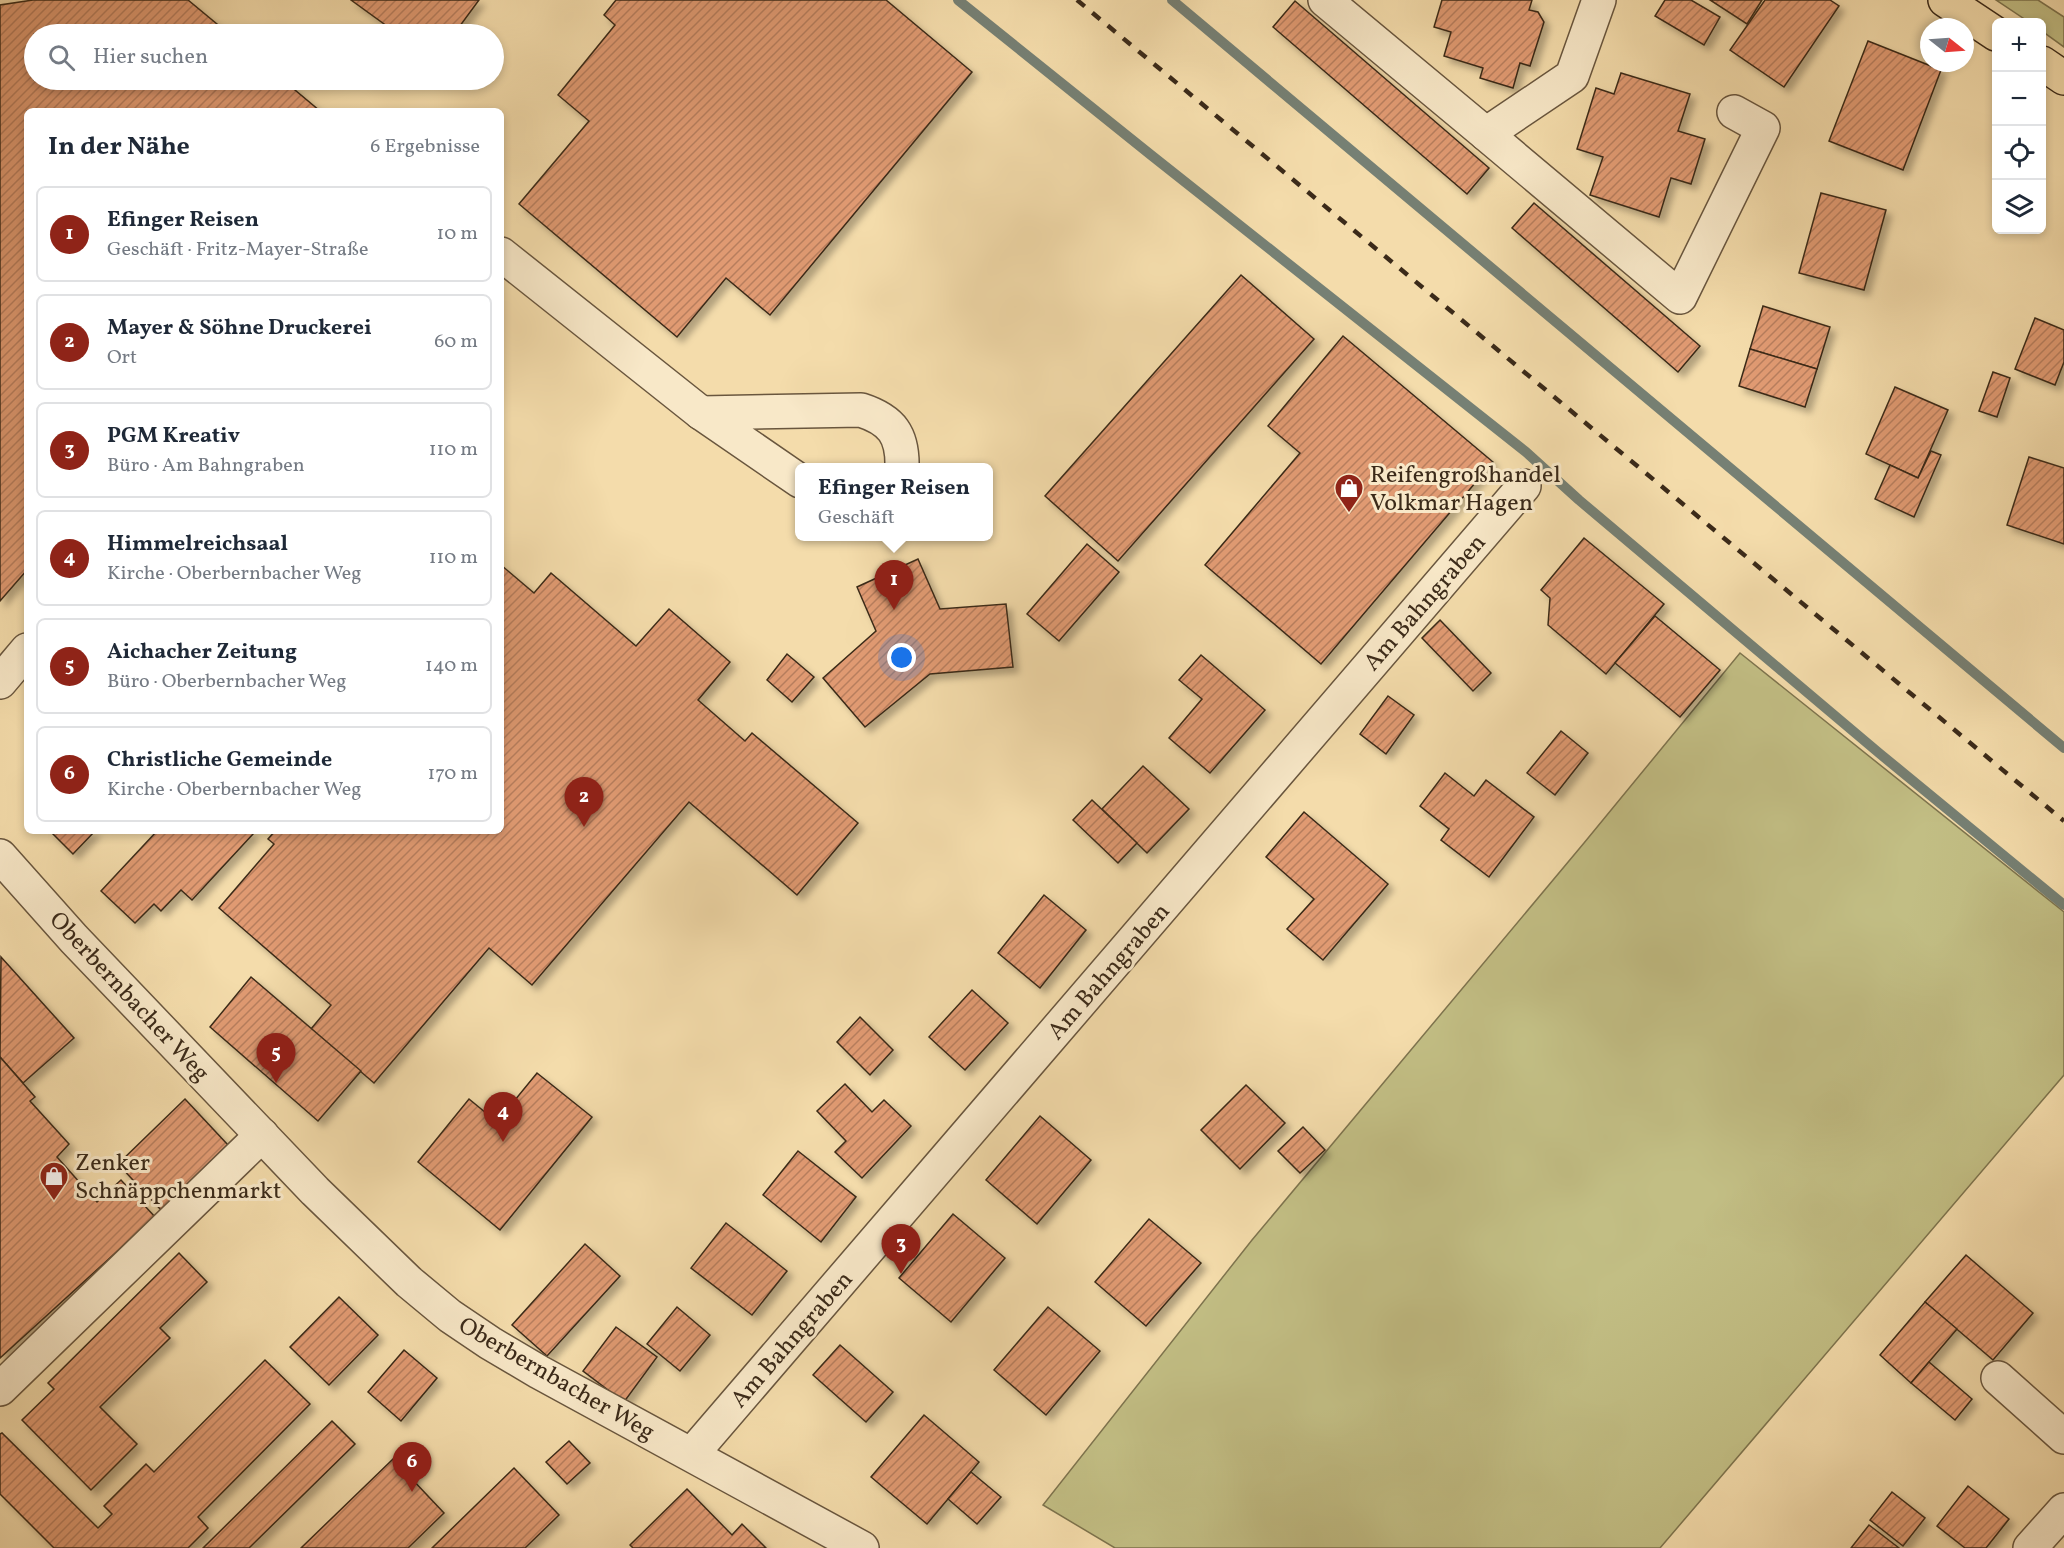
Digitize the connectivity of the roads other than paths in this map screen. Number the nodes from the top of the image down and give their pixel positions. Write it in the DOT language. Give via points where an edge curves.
graph roads {
  1 [pos="1325,0"];
  2 [pos="1599,0"];
  3 [pos="1945,0"];
  4 [pos="1992,31"];
  5 [pos="2046,66"];
  6 [pos="2064,78"];
  7 [pos="1734,112"];
  8 [pos="1486,134"];
  9 [pos="504,256"];
  10 [pos="701,413"];
  11 [pos="902,463"];
  12 [pos="795,478"];
  13 [pos="1524,486"];
  14 [pos="24,654"];
  15 [pos="0,682"];
  16 [pos="0,856"];
  17 [pos="262,1135"];
  18 [pos="1998,1378"];
  19 [pos="0,1389"];
  20 [pos="2064,1437"];
  21 [pos="692,1454"];
  22 [pos="2064,1510"];
  23 [pos="862,1548"];
  24 [pos="2030,1548"];
  1 -- 8 [label="street"];
  2 -- 8 [label="street" via="1572,76"];
  3 -- 4 [label="main road"];
  5 -- 6 [label="main road"];
  7 -- 8 [label="street" via="1763,128 1680,297"];
  9 -- 10 [label="street"];
  10 -- 11 [label="street" via="861,410 890,424 898,437"];
  10 -- 12 [label="street"];
  13 -- 21 [label="street, Am Bahngraben"];
  14 -- 15 [label="street"];
  16 -- 17 [label="street, Oberbernbacher Weg"];
  17 -- 19 [label="street"];
  17 -- 21 [label="street, Oberbernbacher Weg" via="409,1282 450,1316 539,1372"];
  18 -- 20 [label="street"];
  21 -- 23 [label="street, Oberbernbacher Weg"];
  22 -- 24 [label="street"];
}
